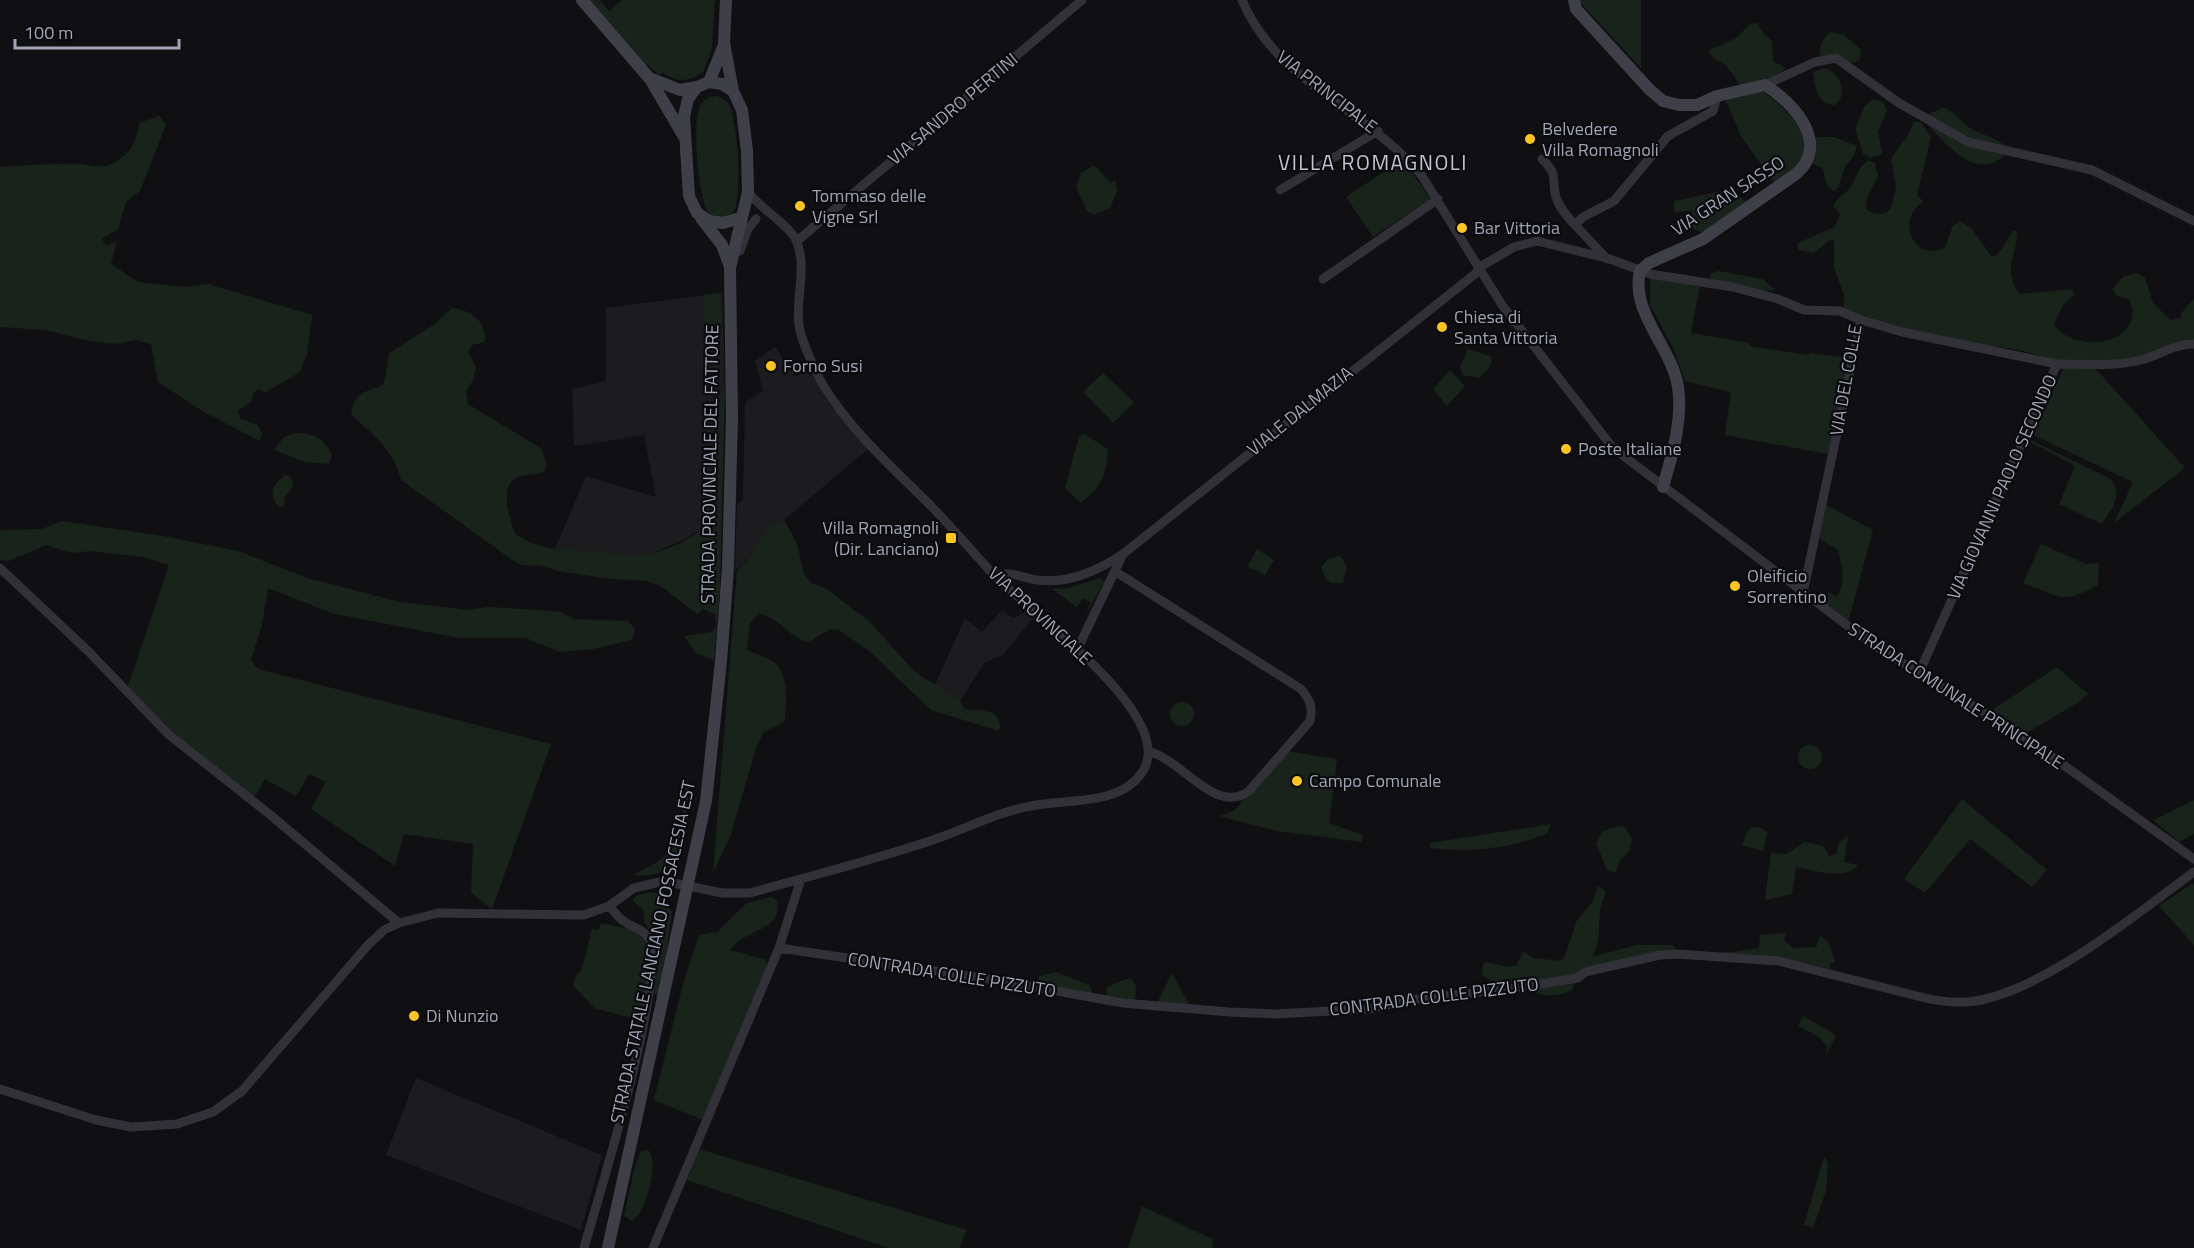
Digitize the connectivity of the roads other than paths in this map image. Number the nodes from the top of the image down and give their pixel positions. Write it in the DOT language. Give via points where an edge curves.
graph roads {
  1 [pos="582,0"];
  2 [pos="726,0"];
  3 [pos="1082,0"];
  4 [pos="1242,0"];
  5 [pos="1575,5"];
  6 [pos="724,43"];
  7 [pos="650,79"];
  8 [pos="703,85"];
  9 [pos="1765,85"];
  10 [pos="733,91"];
  11 [pos="1717,96"];
  12 [pos="1378,131"];
  13 [pos="686,139"];
  14 [pos="1542,159"];
  15 [pos="1280,190"];
  16 [pos="748,192"];
  17 [pos="1438,199"];
  18 [pos="697,213"];
  19 [pos="740,218"];
  20 [pos="756,219"];
  21 [pos="776,220"];
  22 [pos="2194,221"];
  23 [pos="1575,225"];
  24 [pos="797,241"];
  25 [pos="1607,259"];
  26 [pos="730,268"];
  27 [pos="1479,269"];
  28 [pos="1640,271"];
  29 [pos="1323,279"];
  30 [pos="730,288"];
  31 [pos="1861,320"];
  32 [pos="2194,344"];
  33 [pos="2057,364"];
  34 [pos="1664,487"];
  35 [pos="1123,554"];
  36 [pos="0,568"];
  37 [pos="1116,572"];
  38 [pos="995,576"];
  39 [pos="1803,593"];
  40 [pos="1078,648"];
  41 [pos="721,661"];
  42 [pos="1919,673"];
  43 [pos="1148,751"];
  44 [pos="2194,859"];
  45 [pos="2194,872"];
  46 [pos="801,879"];
  47 [pos="686,885"];
  48 [pos="609,906"];
  49 [pos="399,923"];
  50 [pos="778,948"];
  51 [pos="0,1089"];
  52 [pos="584,1248"];
  53 [pos="608,1248"];
  54 [pos="653,1248"];
  1 -- 7 [label="main road"];
  2 -- 6 [label="main road"];
  3 -- 24 [label="street, VIA SANDRO PERTINI"];
  4 -- 12 [label="street, VIA PRINCIPALE" via="1259,32 1280,59"];
  5 -- 11 [label="main road" via="1663,101 1697,105"];
  6 -- 8 [label="main road"];
  6 -- 10 [label="main road"];
  7 -- 8 [label="main road" via="680,90"];
  7 -- 13 [label="main road"];
  8 -- 10 [label="main road" via="722,84"];
  8 -- 13 [label="main road" via="688,99"];
  9 -- 11 [label="main road"];
  9 -- 22 [label="street" via="1815,62 1836,58 1899,103 1968,142 2092,170"];
  9 -- 28 [label="main road, VIA GRAN SASSO" via="1795,110 1807,130 1811,154 1806,165 1703,239 1649,263"];
  10 -- 16 [label="main road, STRADA PROVINCIALE DEL FATTORE" via="742,110 745,130"];
  11 -- 23 [label="street" via="1713,111 1668,136 1614,201"];
  12 -- 15 [label="street"];
  12 -- 17 [label="street, VIA PRINCIPALE" via="1408,158"];
  13 -- 18 [label="main road" via="689,196"];
  14 -- 23 [label="street" via="1554,174 1560,205"];
  16 -- 19 [label="main road, STRADA PROVINCIALE DEL FATTORE"];
  16 -- 21 [label="street"];
  17 -- 27 [label="street, VIA PRINCIPALE"];
  17 -- 29 [label="street"];
  18 -- 19 [label="main road" via="709,221 723,223"];
  18 -- 26 [label="main road, STRADA PROVINCIALE DEL FATTORE" via="722,245"];
  19 -- 20 [label="street"];
  19 -- 26 [label="main road, STRADA PROVINCIALE DEL FATTORE"];
  20 -- 21 [label="street"];
  20 -- 30 [label="street" via="743,240"];
  21 -- 24 [label="street"];
  23 -- 25 [label="street"];
  24 -- 38 [label="street, VIA PROVINCIALE" via="799,328 823,384 892,470"];
  25 -- 27 [label="street, VIALE DALMAZIA" via="1537,242 1514,247"];
  25 -- 28 [label="street, VIA DEL COLLE"];
  26 -- 30 [label="main road, STRADA PROVINCIALE DEL FATTORE"];
  27 -- 34 [label="street, STRADA COMUNALE PRINCIPALE" via="1544,362 1610,445"];
  27 -- 35 [label="street, VIALE DALMAZIA"];
  28 -- 31 [label="street, VIA DEL COLLE" via="1733,287 1778,298 1804,310 1840,311"];
  28 -- 34 [label="main road" via="1637,287 1644,311 1678,386 1678,427"];
  30 -- 41 [label="main road, STRADA PROVINCIALE DEL FATTORE" via="732,418"];
  31 -- 33 [label="street"];
  31 -- 39 [label="street, VIA DEL COLLE"];
  32 -- 33 [label="street, VIA GIOVANNI PAOLO SECONDO" via="2178,344 2144,359 2105,366"];
  33 -- 42 [label="street, VIA GIOVANNI PAOLO SECONDO"];
  34 -- 39 [label="street, STRADA COMUNALE PRINCIPALE"];
  35 -- 37 [label="street"];
  35 -- 38 [label="street, VIALE DALMAZIA" via="1093,571 1065,579 1036,580 1006,573"];
  36 -- 49 [label="street" via="88,651 168,735"];
  37 -- 40 [label="street"];
  37 -- 43 [label="street" via="1300,689 1313,710 1310,721 1239,798 1218,797 1167,758"];
  38 -- 40 [label="street, VIA PROVINCIALE"];
  39 -- 42 [label="street, STRADA COMUNALE PRINCIPALE" via="1873,645"];
  40 -- 43 [label="street, VIA PROVINCIALE" via="1133,714"];
  41 -- 47 [label="main road, STRADA STATALE LANCIANO FOSSACESIA EST" via="706,801"];
  42 -- 44 [label="street, STRADA COMUNALE PRINCIPALE" via="2022,735"];
  43 -- 46 [label="street" via="1136,780 1106,797 1001,813 930,841"];
  45 -- 50 [label="street, CONTRADA COLLE PIZZUTO" via="2085,952 2025,984 1969,1001 1921,998 1779,961 1677,954 1585,972 1578,978 1409,1000 1370,1010 1229,1012 1123,1003"];
  46 -- 47 [label="street" via="750,893 722,893"];
  46 -- 50 [label="street"];
  47 -- 48 [label="street" via="664,881 634,888"];
  47 -- 53 [label="main road, STRADA STATALE LANCIANO FOSSACESIA EST"];
  48 -- 49 [label="street" via="584,915 438,913"];
  48 -- 52 [label="street" via="647,936 652,953 652,985"];
  49 -- 51 [label="street" via="368,945 242,1091 213,1112 177,1124 131,1127 96,1120"];
  50 -- 54 [label="street"];
}
